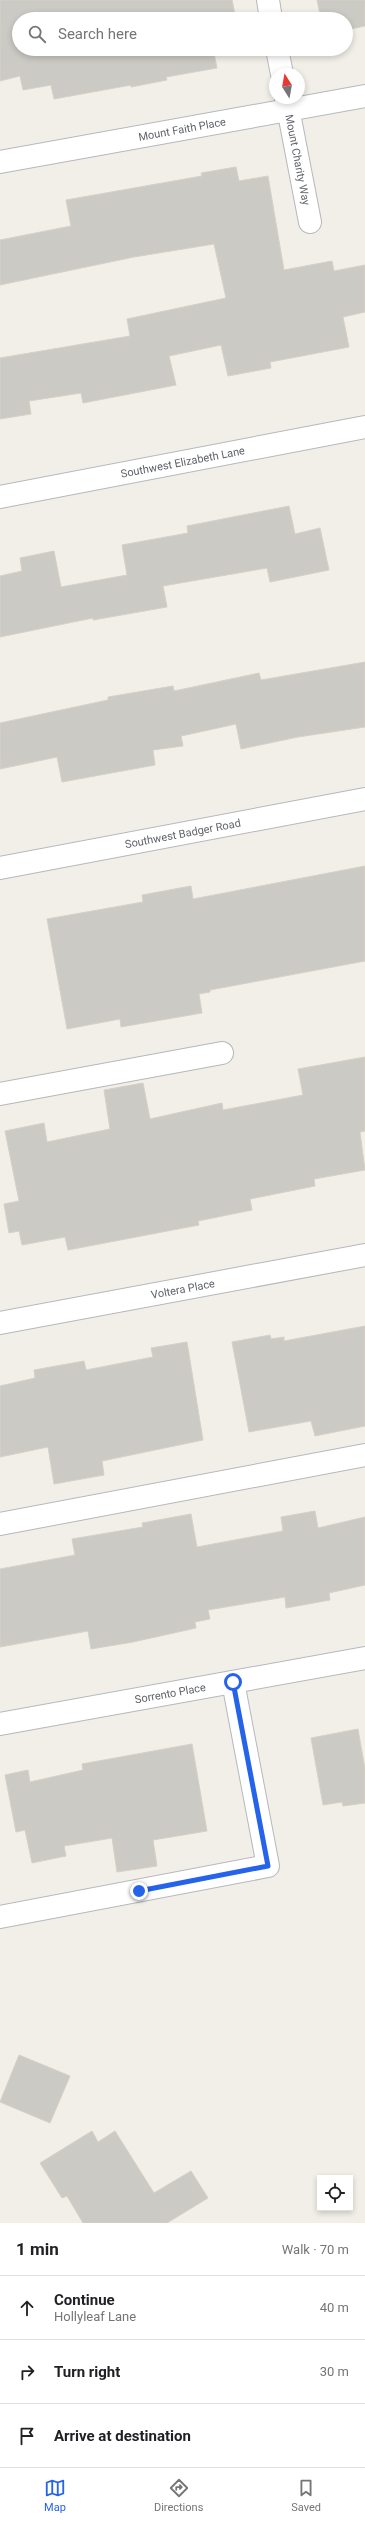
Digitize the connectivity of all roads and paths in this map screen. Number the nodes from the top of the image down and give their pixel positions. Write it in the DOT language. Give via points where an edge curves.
graph roads {
  1 [pos="268,0"];
  2 [pos="271,12"];
  3 [pos="278,56"];
  4 [pos="281,68"];
  5 [pos="365,96"];
  6 [pos="305,102"];
  7 [pos="287,104"];
  8 [pos="0,162"];
  9 [pos="310,222"];
  10 [pos="365,427"];
  11 [pos="0,497"];
  12 [pos="365,799"];
  13 [pos="0,868"];
  14 [pos="222,1052"];
  15 [pos="0,1094"];
  16 [pos="365,1254"];
  17 [pos="0,1322"];
  18 [pos="365,1456"];
  19 [pos="0,1524"];
  20 [pos="365,1658"];
  21 [pos="233,1682"];
  22 [pos="0,1724"];
  23 [pos="0,1917"];
  1 -- 2 [label="street"];
  3 -- 4 [label="street"];
  5 -- 6 [label="street, Mount Faith Place"];
  7 -- 8 [label="street, Mount Faith Place"];
  7 -- 9 [label="street, Mount Charity Way"];
  10 -- 11 [label="street, Southwest Elizabeth Lane"];
  12 -- 13 [label="street, Southwest Badger Road"];
  14 -- 15 [label="street"];
  16 -- 17 [label="street, Voltera Place"];
  18 -- 19 [label="street"];
  20 -- 21 [label="street, Sorrento Place"];
  21 -- 22 [label="street, Sorrento Place"];
  21 -- 23 [label="street" via="268,1866"];
}
